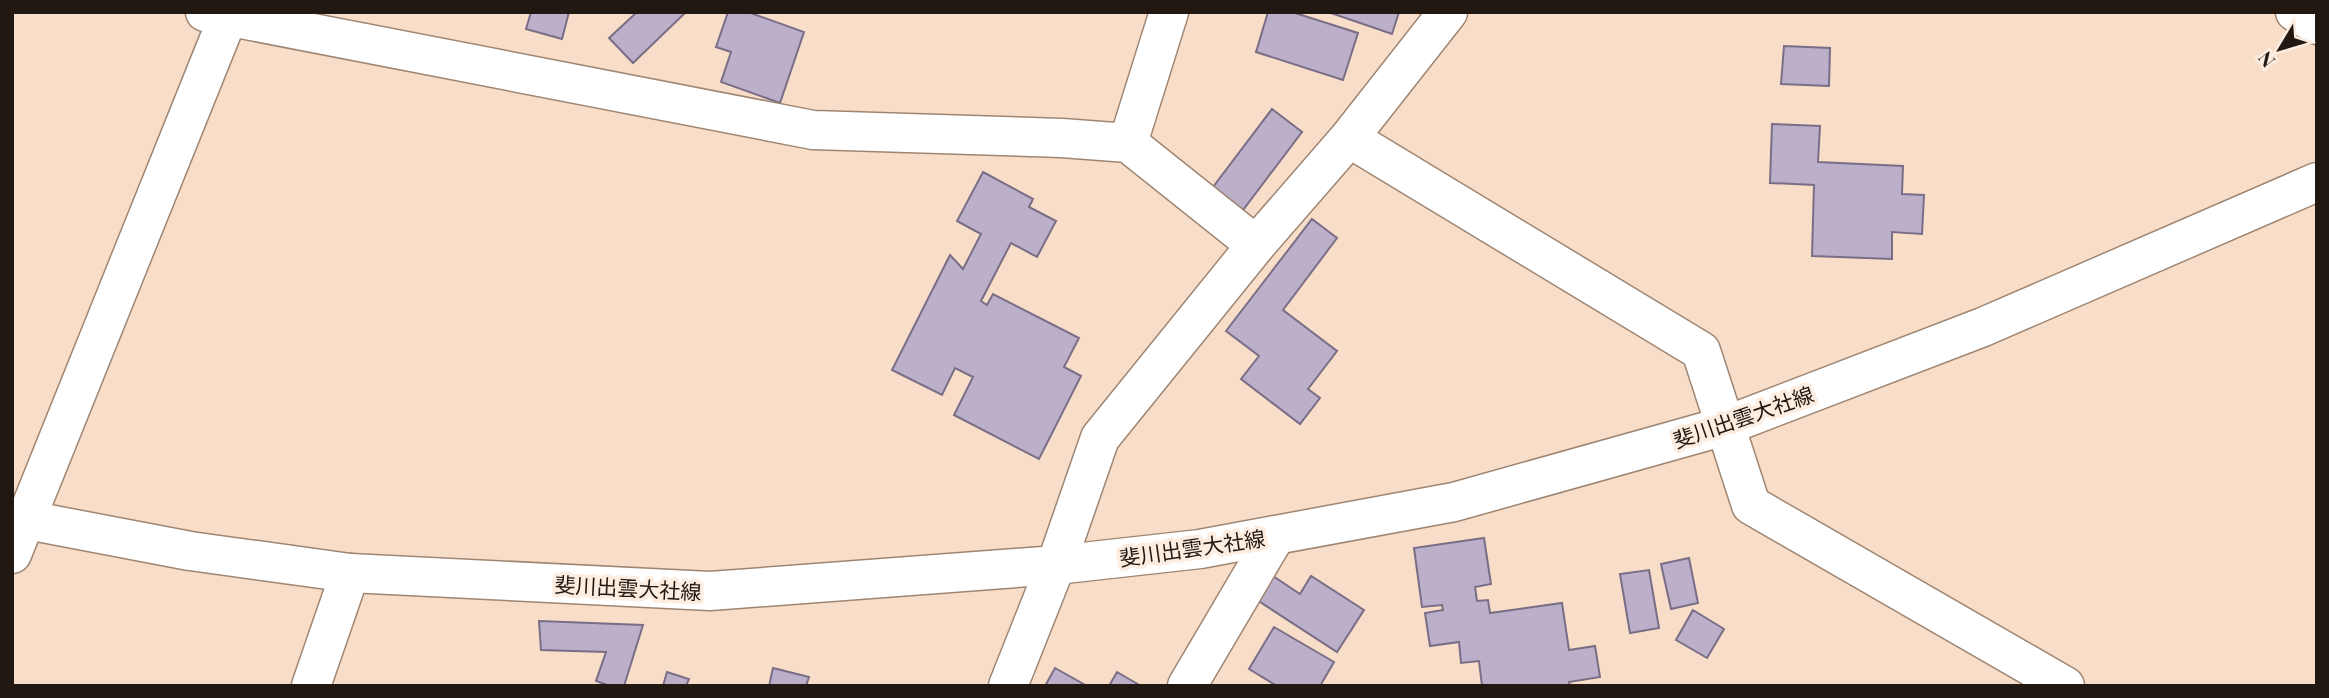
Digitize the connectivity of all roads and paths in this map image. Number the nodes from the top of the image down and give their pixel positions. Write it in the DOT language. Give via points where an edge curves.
graph roads {
  1 [pos="1169,12"];
  2 [pos="1448,12"];
  3 [pos="2295,12"];
  4 [pos="221,14"];
  5 [pos="2317,25"];
  6 [pos="1349,138"];
  7 [pos="1128,143"];
  8 [pos="2317,182"];
  9 [pos="1256,244"];
  10 [pos="1725,426"];
  11 [pos="17,530"];
  12 [pos="1276,535"];
  13 [pos="1056,565"];
  14 [pos="350,573"];
  15 [pos="311,686"];
  16 [pos="1008,686"];
  17 [pos="1187,686"];
  18 [pos="2065,686"];
  1 -- 7 [label="street"];
  2 -- 6 [label="street"];
  3 -- 5 [label="street"];
  4 -- 7 [label="street" via="813,130"];
  4 -- 11 [label="street"];
  6 -- 9 [label="street"];
  6 -- 10 [label="street" via="1701,351"];
  7 -- 9 [label="street"];
  8 -- 10 [label="street, 斐川出雲大社線" via="1983,327"];
  9 -- 13 [label="street" via="1100,438"];
  10 -- 12 [label="street, 斐川出雲大社線" via="1454,502"];
  10 -- 18 [label="street" via="1751,505"];
  11 -- 14 [label="street, 斐川出雲大社線"];
  12 -- 13 [label="street, 斐川出雲大社線" via="1200,549"];
  12 -- 17 [label="street"];
  13 -- 14 [label="street, 斐川出雲大社線" via="710,591"];
  13 -- 16 [label="street"];
  14 -- 15 [label="street"];
}
